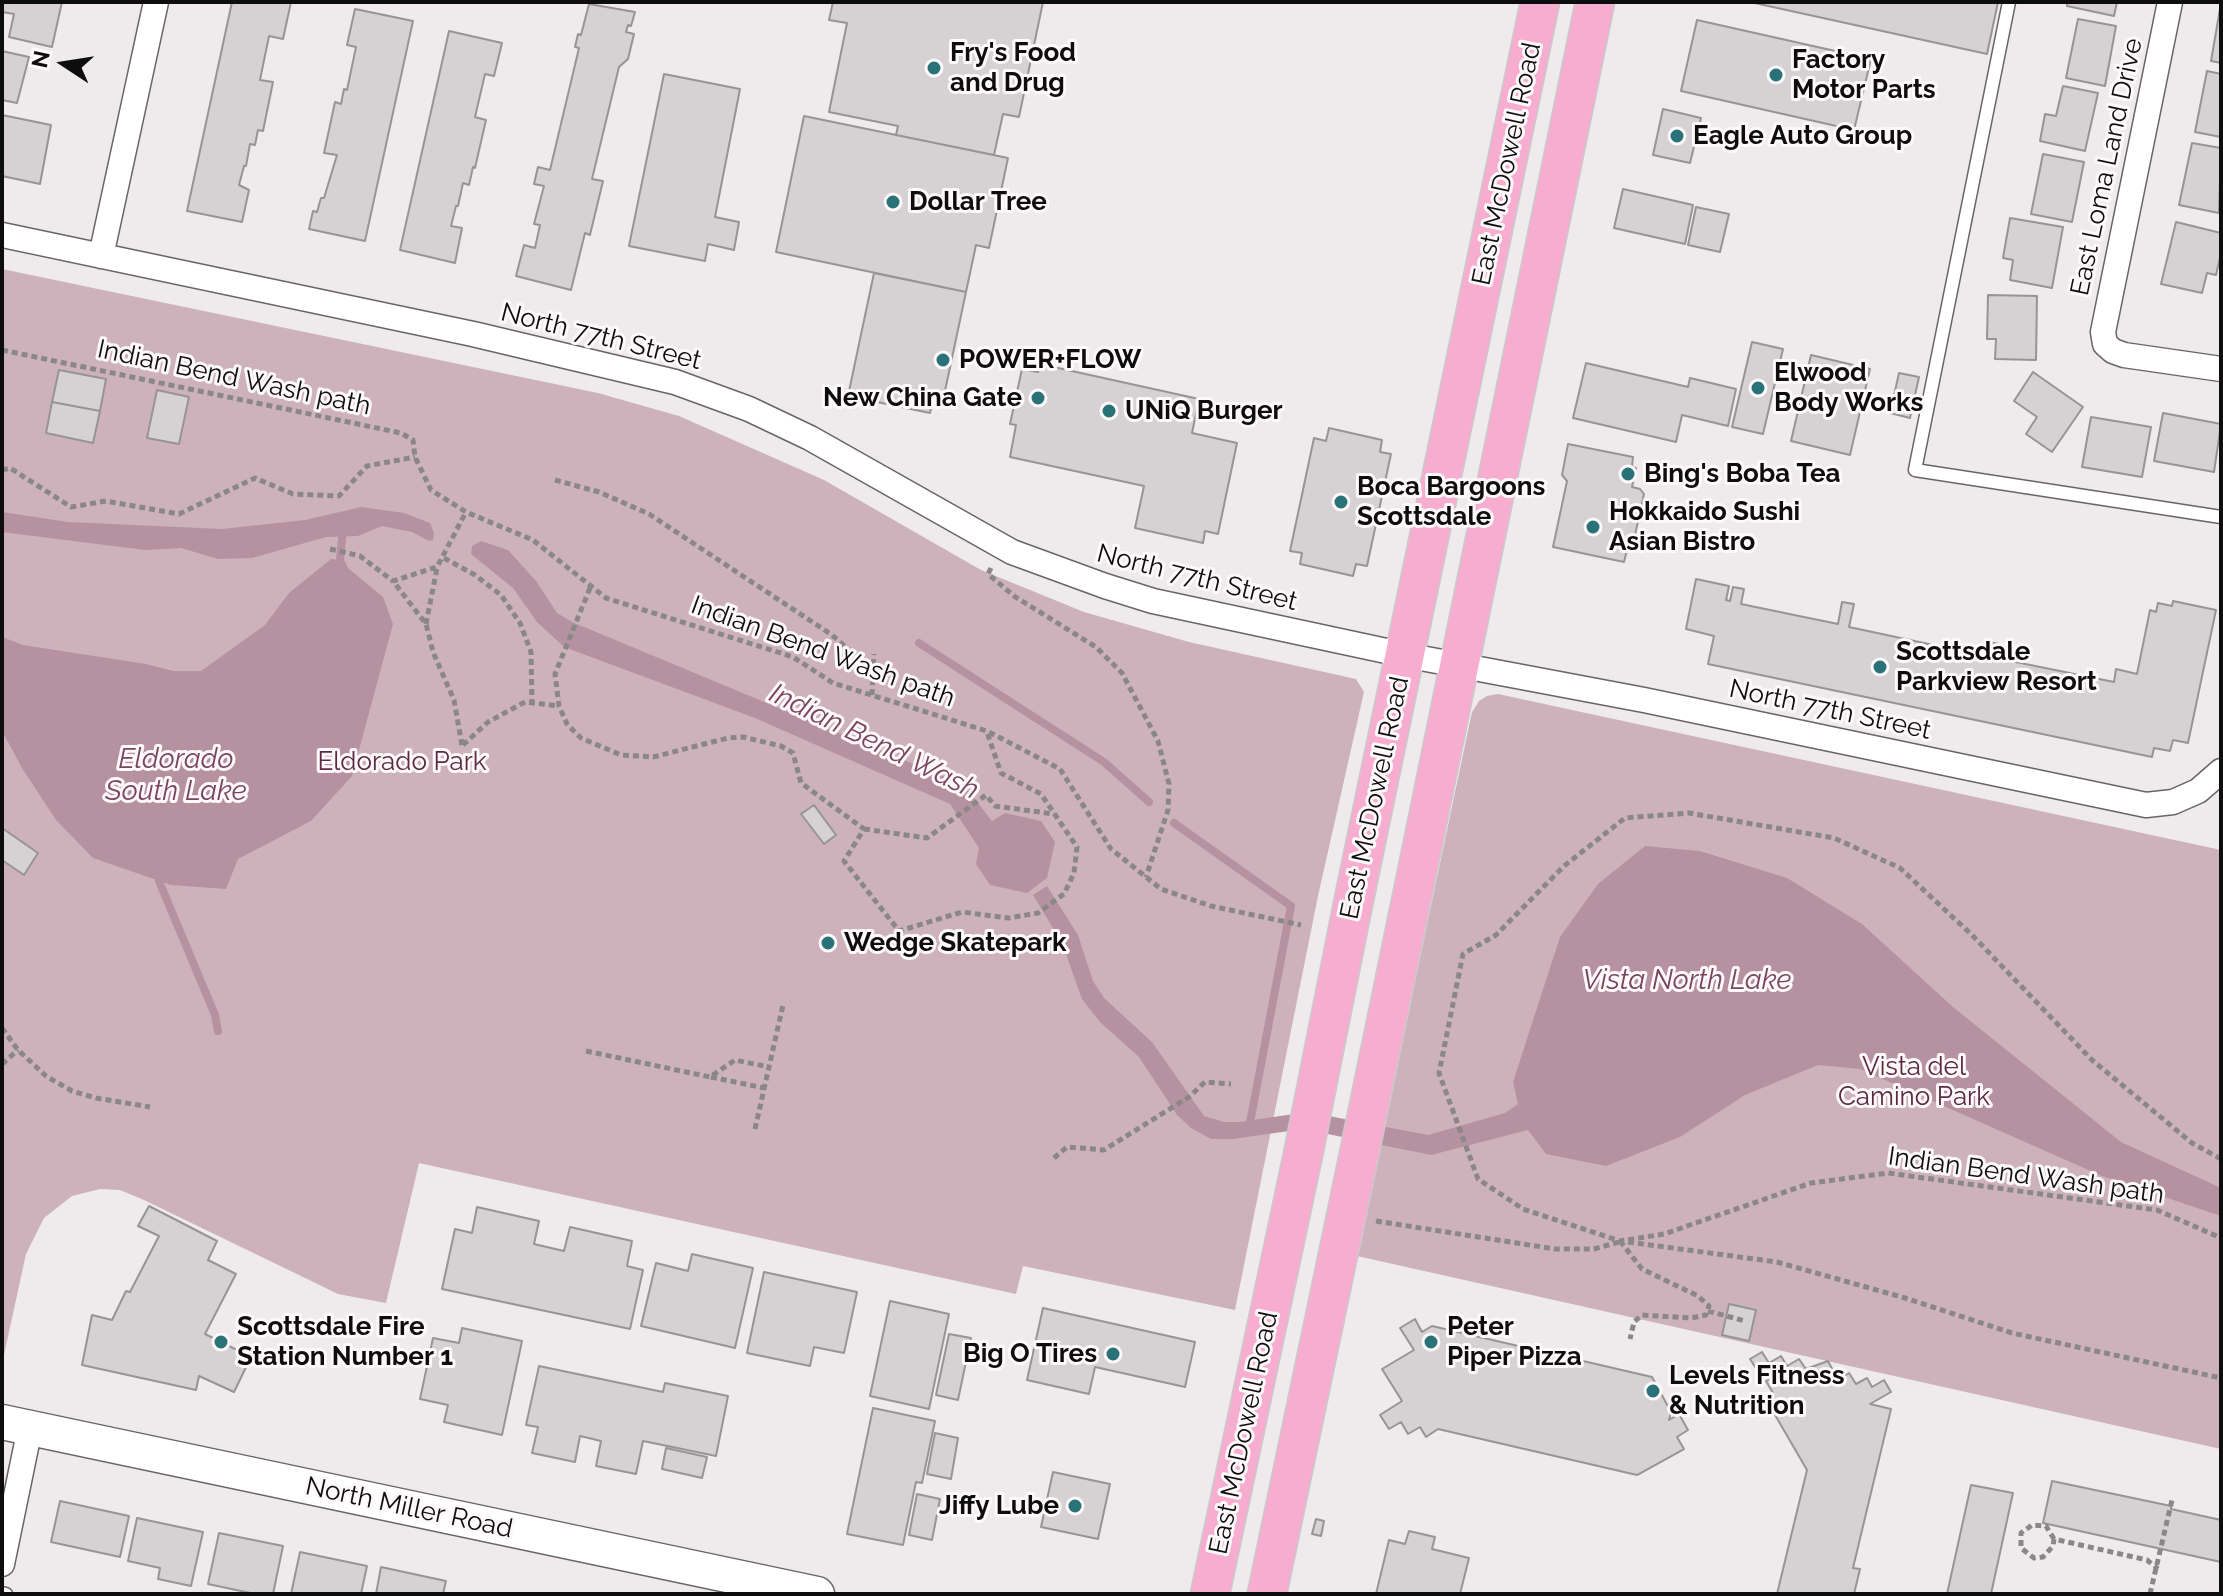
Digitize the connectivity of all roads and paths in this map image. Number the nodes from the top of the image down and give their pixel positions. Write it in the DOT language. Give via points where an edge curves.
graph roads {
  1 [pos="156,2"];
  2 [pos="1540,2"];
  3 [pos="1595,2"];
  4 [pos="2009,2"];
  5 [pos="2170,2"];
  6 [pos="2,235"];
  7 [pos="101,256"];
  8 [pos="2,350"];
  9 [pos="2221,369"];
  10 [pos="415,457"];
  11 [pos="2,470"];
  12 [pos="555,480"];
  13 [pos="465,514"];
  14 [pos="2221,517"];
  15 [pos="330,549"];
  16 [pos="444,558"];
  17 [pos="437,567"];
  18 [pos="991,568"];
  19 [pos="393,581"];
  20 [pos="590,588"];
  21 [pos="426,624"];
  22 [pos="874,654"];
  23 [pos="1405,655"];
  24 [pos="1458,665"];
  25 [pos="875,673"];
  26 [pos="872,695"];
  27 [pos="532,702"];
  28 [pos="559,706"];
  29 [pos="987,731"];
  30 [pos="2221,771"];
  31 [pos="1055,814"];
  32 [pos="864,829"];
  33 [pos="1146,877"];
  34 [pos="1298,924"];
  35 [pos="783,1005"];
  36 [pos="2,1028"];
  37 [pos="18,1050"];
  38 [pos="586,1051"];
  39 [pos="2,1064"];
  40 [pos="769,1067"];
  41 [pos="710,1077"];
  42 [pos="1231,1084"];
  43 [pos="764,1088"];
  44 [pos="150,1107"];
  45 [pos="755,1129"];
  46 [pos="1054,1158"];
  47 [pos="2221,1159"];
  48 [pos="1371,1220"];
  49 [pos="2221,1238"];
  50 [pos="1620,1241"];
  51 [pos="1708,1311"];
  52 [pos="1745,1321"];
  53 [pos="1630,1339"];
  54 [pos="2221,1378"];
  55 [pos="16,1425"];
  56 [pos="2172,1500"];
  57 [pos="2054,1539"];
  58 [pos="2,1564"];
  59 [pos="2158,1569"];
  60 [pos="794,1592"];
  61 [pos="1210,1594"];
  62 [pos="1267,1594"];
  63 [pos="2150,1594"];
  1 -- 7 [label="street"];
  2 -- 23 [label="main road, East McDowell Road"];
  3 -- 24 [label="main road, East McDowell Road"];
  4 -- 14 [label="lane" via="1915,470"];
  5 -- 9 [label="street, East Loma Land Drive" via="2104,318 2105,344 2124,355"];
  6 -- 7 [label="street, North 77th Street"];
  7 -- 23 [label="street, North 77th Street" via="675,382 810,438 1012,552 1153,601"];
  8 -- 10 [label="path, Indian Bend Wash path" via="401,433 413,440"];
  10 -- 11 [label="path" via="367,466 339,496 293,494 255,478 179,514 106,501 71,507 10,468"];
  10 -- 13 [label="path, Indian Bend Wash path" via="431,490"];
  12 -- 25 [label="path" via="649,514 832,635"];
  13 -- 16 [label="path"];
  13 -- 20 [label="path, Indian Bend Wash path" via="533,540"];
  15 -- 19 [label="path" via="360,556"];
  16 -- 17 [label="path"];
  16 -- 27 [label="path" via="501,595 520,623 531,652"];
  17 -- 19 [label="path"];
  17 -- 21 [label="path"];
  18 -- 33 [label="path" via="988,574 1014,596 1096,647 1122,673 1158,741 1169,784 1168,810"];
  19 -- 21 [label="path"];
  20 -- 26 [label="path, Indian Bend Wash path" via="606,598 793,657 833,683"];
  20 -- 28 [label="path" via="555,674"];
  21 -- 27 [label="path" via="454,700 462,745 488,722"];
  22 -- 25 [label="path"];
  23 -- 24 [label="street, North 77th Street"];
  23 -- 61 [label="main road, East McDowell Road, bridge"];
  24 -- 30 [label="street, North 77th Street" via="2146,805 2173,802 2198,791"];
  24 -- 62 [label="main road, East McDowell Road, bridge"];
  25 -- 26 [label="path"];
  26 -- 29 [label="path, Indian Bend Wash path"];
  27 -- 28 [label="path"];
  28 -- 32 [label="path" via="581,738 621,755 653,757 743,737 781,746 793,753 801,783"];
  29 -- 31 [label="path" via="1001,773 1041,794"];
  29 -- 33 [label="path, Indian Bend Wash path" via="1060,769 1111,849"];
  31 -- 32 [label="path" via="995,806 986,795 927,838"];
  31 -- 32 [label="path" via="1077,847 1074,873 1064,894 1038,913 1009,918 962,912 899,931 844,861"];
  33 -- 34 [label="path, Indian Bend Wash path" via="1161,889 1211,906"];
  35 -- 40 [label="path"];
  36 -- 37 [label="path"];
  37 -- 39 [label="path"];
  37 -- 44 [label="path" via="72,1091"];
  38 -- 41 [label="path"];
  40 -- 41 [label="path" via="735,1060"];
  40 -- 43 [label="path"];
  41 -- 43 [label="path"];
  42 -- 46 [label="path" via="1205,1082 1104,1150 1067,1147"];
  43 -- 45 [label="path"];
  47 -- 50 [label="path, Indian Bend Wash path" via="2192,1143 2092,1060 1900,868 1834,838 1689,813 1625,818 1564,866 1496,935 1463,954 1439,1073 1478,1179 1523,1209"];
  48 -- 50 [label="path" via="1555,1249 1594,1249"];
  49 -- 50 [label="path, Indian Bend Wash path" via="2157,1210 1888,1173 1811,1183 1664,1234"];
  50 -- 51 [label="path" via="1642,1269 1698,1296"];
  50 -- 54 [label="path" via="1777,1262 2012,1333"];
  51 -- 52 [label="path"];
  51 -- 53 [label="path" via="1691,1318 1642,1315 1634,1322"];
  55 -- 58 [label="street"];
  55 -- 60 [label="street, North Miller Road"];
  56 -- 59 [label="path"];
  57 -- 57 [label="path" via="2043,1557 2034,1558 2021,1548 2021,1533 2032,1525 2046,1526"];
  57 -- 59 [label="path" via="2147,1560"];
  59 -- 63 [label="path"];
}
